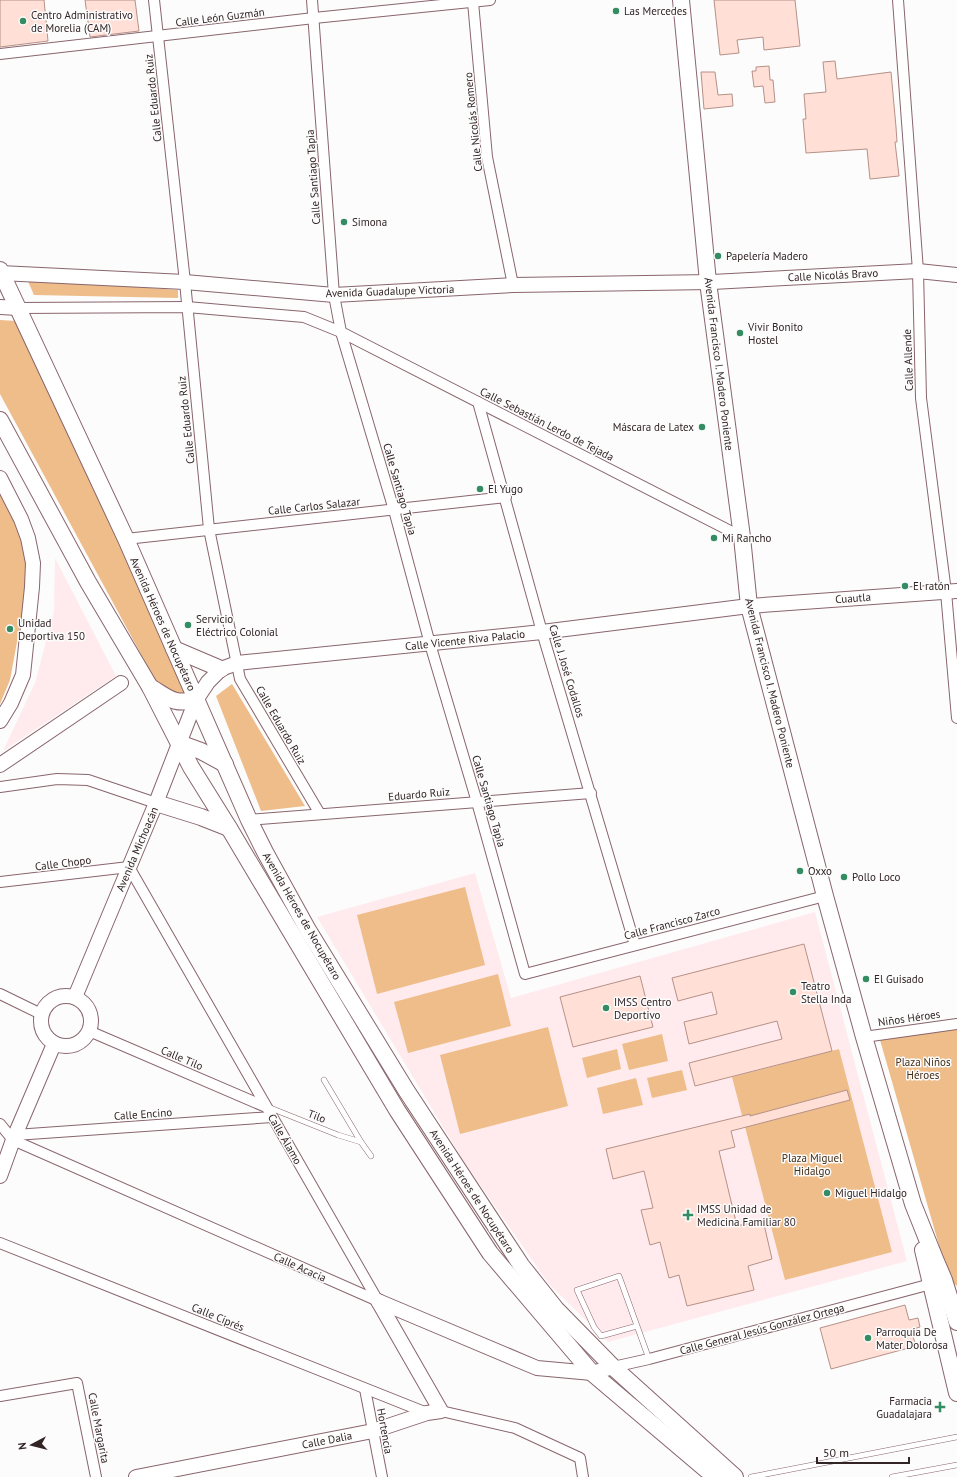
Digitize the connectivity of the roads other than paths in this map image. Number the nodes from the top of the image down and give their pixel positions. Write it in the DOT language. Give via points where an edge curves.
graph roads {
  1 [pos="154,0"];
  2 [pos="312,0"];
  3 [pos="490,0"];
  4 [pos="681,0"];
  5 [pos="898,0"];
  6 [pos="473,2"];
  7 [pos="314,18"];
  8 [pos="158,36"];
  9 [pos="0,54"];
  10 [pos="918,271"];
  11 [pos="1,272"];
  12 [pos="957,275"];
  13 [pos="185,282"];
  14 [pos="708,282"];
  15 [pos="514,285"];
  16 [pos="334,295"];
  17 [pos="187,307"];
  18 [pos="0,308"];
  19 [pos="18,308"];
  20 [pos="341,332"];
  21 [pos="478,402"];
  22 [pos="0,420"];
  23 [pos="0,478"];
  24 [pos="506,497"];
  25 [pos="394,510"];
  26 [pos="208,529"];
  27 [pos="742,537"];
  28 [pos="126,539"];
  29 [pos="952,591"];
  30 [pos="749,606"];
  31 [pos="542,632"];
  32 [pos="430,644"];
  33 [pos="174,649"];
  34 [pos="237,663"];
  35 [pos="221,669"];
  36 [pos="121,683"];
  37 [pos="150,687"];
  38 [pos="196,700"];
  39 [pos="957,718"];
  40 [pos="0,721"];
  41 [pos="179,743"];
  42 [pos="225,764"];
  43 [pos="0,765"];
  44 [pos="0,787"];
  45 [pos="591,793"];
  46 [pos="477,802"];
  47 [pos="156,804"];
  48 [pos="320,814"];
  49 [pos="250,820"];
  50 [pos="229,828"];
  51 [pos="129,867"];
  52 [pos="0,882"];
  53 [pos="825,896"];
  54 [pos="635,945"];
  55 [pos="526,974"];
  56 [pos="0,994"];
  57 [pos="75,997"];
  58 [pos="41,1014"];
  59 [pos="957,1024"];
  60 [pos="89,1031"];
  61 [pos="864,1037"];
  62 [pos="54,1044"];
  63 [pos="324,1080"];
  64 [pos="266,1107"];
  65 [pos="272,1117"];
  66 [pos="0,1124"];
  67 [pos="14,1138"];
  68 [pos="361,1142"];
  69 [pos="370,1156"];
  70 [pos="0,1176"];
  71 [pos="0,1243"];
  72 [pos="937,1282"];
  73 [pos="957,1292"];
  74 [pos="378,1301"];
  75 [pos="957,1322"];
  76 [pos="637,1326"];
  77 [pos="953,1354"];
  78 [pos="650,1359"];
  79 [pos="613,1367"];
  80 [pos="592,1373"];
  81 [pos="955,1374"];
  82 [pos="365,1389"];
  83 [pos="957,1393"];
  84 [pos="0,1396"];
  85 [pos="434,1412"];
  86 [pos="373,1431"];
  87 [pos="957,1437"];
  88 [pos="957,1465"];
  89 [pos="96,1477"];
  90 [pos="136,1477"];
  91 [pos="382,1477"];
  92 [pos="583,1477"];
  93 [pos="715,1477"];
  94 [pos="735,1477"];
  95 [pos="751,1477"];
  96 [pos="892,1477"];
  1 -- 8 [label="street, Calle Eduardo Ruiz"];
  2 -- 7 [label="street, Calle Santiago Tapia"];
  3 -- 6 [label="street, Calle León Guzmán"];
  4 -- 14 [label="main road, Avenida Francisco I. Madero Poniente"];
  5 -- 10 [label="street, Calle Allende"];
  6 -- 7 [label="street, Calle León Guzmán"];
  6 -- 15 [label="street, Calle Nicolás Romero" via="487,157"];
  7 -- 8 [label="street, Calle León Guzmán"];
  7 -- 16 [label="street, Calle Santiago Tapia"];
  8 -- 9 [label="street, Calle León Guzmán"];
  8 -- 13 [label="street, Calle Eduardo Ruiz"];
  10 -- 12 [label="street, Calle Nicolás Bravo"];
  10 -- 14 [label="street, Calle Nicolás Bravo"];
  10 -- 29 [label="street, Calle Allende" via="921,398"];
  11 -- 13 [label="street, Avenida Guadalupe Victoria"];
  11 -- 19 [label="main road, Avenida Héroes de Nocupétaro"];
  13 -- 16 [label="street, Avenida Guadalupe Victoria"];
  13 -- 17 [label="street, Calle Eduardo Ruiz"];
  14 -- 15 [label="street, Avenida Guadalupe Victoria"];
  14 -- 27 [label="main road, Avenida Francisco I. Madero Poniente"];
  15 -- 16 [label="street, Avenida Guadalupe Victoria"];
  16 -- 20 [label="street, Calle Santiago Tapia"];
  17 -- 19 [label="street"];
  17 -- 20 [label="street" via="304,317"];
  17 -- 26 [label="street, Calle Eduardo Ruiz"];
  18 -- 19 [label="street"];
  19 -- 28 [label="main road, Avenida Héroes de Nocupétaro"];
  20 -- 21 [label="street, Calle Sebastián Lerdo de Tejada"];
  20 -- 25 [label="street, Calle Santiago Tapia"];
  21 -- 24 [label="street, Calle J. José Codallos"];
  21 -- 27 [label="street, Calle Sebastián Lerdo de Tejada"];
  22 -- 37 [label="main road, Avenida Héroes de Nocupétaro" via="88,582"];
  23 -- 40 [label="street" via="21,519 33,563 23,674"];
  24 -- 25 [label="street, Calle Carlos Salazar"];
  24 -- 31 [label="street, Calle J. José Codallos"];
  25 -- 26 [label="street, Calle Carlos Salazar"];
  25 -- 32 [label="street, Calle Santiago Tapia"];
  26 -- 28 [label="street, Calle Carlos Salazar"];
  26 -- 34 [label="street, Calle Eduardo Ruiz"];
  27 -- 30 [label="main road, Avenida Francisco I. Madero Poniente"];
  28 -- 33 [label="main road, Avenida Héroes de Nocupétaro"];
  29 -- 30 [label="street, Cuautla"];
  29 -- 39 [label="street, Calle Allende"];
  30 -- 31 [label="street, Calle Vicente Riva Palacio"];
  30 -- 53 [label="main road, Avenida Francisco I. Madero Poniente"];
  31 -- 32 [label="street, Calle Vicente Riva Palacio"];
  31 -- 45 [label="street, Calle J. José Codallos"];
  32 -- 34 [label="street, Calle Vicente Riva Palacio"];
  32 -- 46 [label="street, Calle Santiago Tapia"];
  33 -- 35 [label="main road"];
  33 -- 38 [label="main road, Avenida Héroes de Nocupétaro"];
  34 -- 35 [label="street, Calle Vicente Riva Palacio"];
  34 -- 48 [label="street, Calle Eduardo Ruiz" via="240,678"];
  35 -- 38 [label="street, Calle Vicente Riva Palacio"];
  36 -- 43 [label="street"];
  37 -- 38 [label="main road" via="175,702"];
  37 -- 41 [label="main road, Avenida Héroes de Nocupétaro"];
  38 -- 41 [label="street, Avenida Michoacán"];
  38 -- 42 [label="main road, Avenida Héroes de Nocupétaro"];
  41 -- 42 [label="main road"];
  41 -- 47 [label="street, Avenida Michoacán"];
  41 -- 50 [label="main road, Avenida Héroes de Nocupétaro"];
  42 -- 49 [label="main road, Avenida Héroes de Nocupétaro"];
  44 -- 47 [label="street" via="57,779 88,780"];
  45 -- 46 [label="street, Eduardo Ruiz"];
  45 -- 54 [label="street, Calle J. José Codallos"];
  46 -- 48 [label="street, Eduardo Ruiz"];
  46 -- 55 [label="street, Calle Santiago Tapia"];
  47 -- 50 [label="main road"];
  47 -- 51 [label="street, Avenida Michoacán"];
  48 -- 49 [label="street, Eduardo Ruiz"];
  49 -- 79 [label="main road, Avenida Héroes de Nocupétaro" via="308,930 406,1090 521,1266 556,1309"];
  50 -- 80 [label="main road, Avenida Héroes de Nocupétaro" via="397,1110 490,1253"];
  51 -- 52 [label="street, Calle Chopo"];
  51 -- 57 [label="street, Avenida Michoacán"];
  51 -- 64 [label="street, Calle Álamo"];
  53 -- 54 [label="street, Calle Francisco Zarco"];
  53 -- 61 [label="main road, Avenida Francisco I. Madero Poniente"];
  54 -- 55 [label="street, Calle Francisco Zarco"];
  56 -- 58 [label="street"];
  57 -- 58 [label="street" via="58,996 45,1006"];
  57 -- 60 [label="street" via="87,1007 91,1023"];
  58 -- 62 [label="street" via="42,1031"];
  59 -- 61 [label="street, Niños Héroes"];
  60 -- 62 [label="street" via="82,1041 71,1046 62,1047"];
  60 -- 64 [label="street, Calle Tilo"];
  61 -- 72 [label="main road, Avenida Francisco I. Madero Poniente" via="913,1204 934,1259"];
  62 -- 67 [label="street"];
  63 -- 68 [label="lane"];
  64 -- 65 [label="street, Calle Álamo"];
  64 -- 68 [label="lane, Tilo"];
  65 -- 67 [label="street, Calle Encino"];
  65 -- 74 [label="street, Calle Álamo"];
  66 -- 67 [label="street"];
  67 -- 70 [label="street"];
  67 -- 74 [label="street, Calle Acacia"];
  68 -- 69 [label="lane"];
  71 -- 82 [label="street, Calle Ciprés"];
  72 -- 73 [label="main road"];
  72 -- 75 [label="main road, Avenida Francisco I. Madero Poniente"];
  72 -- 77 [label="main road"];
  72 -- 78 [label="street, Calle General Jesús González Ortega"];
  74 -- 80 [label="street, Calle Acacia" via="537,1368"];
  74 -- 85 [label="street, Calle Álamo"];
  76 -- 76 [label="lane" via="619,1276 576,1290 601,1336"];
  76 -- 78 [label="lane"];
  77 -- 81 [label="main road"];
  78 -- 79 [label="street, Calle General Jesús González Ortega"];
  79 -- 80 [label="street, Calle General Jesús González Ortega"];
  79 -- 94 [label="main road, Avenida Héroes de Nocupétaro"];
  80 -- 93 [label="main road, Avenida Héroes de Nocupétaro"];
  81 -- 83 [label="main road"];
  82 -- 85 [label="street, Calle Ciprés"];
  82 -- 86 [label="street, Hortencia"];
  84 -- 89 [label="street, Calle Margarita" via="77,1383"];
  85 -- 86 [label="street, Calle Dalia"];
  85 -- 92 [label="street" via="515,1428 580,1458"];
  86 -- 90 [label="street, Calle Dalia"];
  86 -- 91 [label="street, Hortencia"];
  87 -- 95 [label="lane"];
  88 -- 96 [label="lane"];
}
